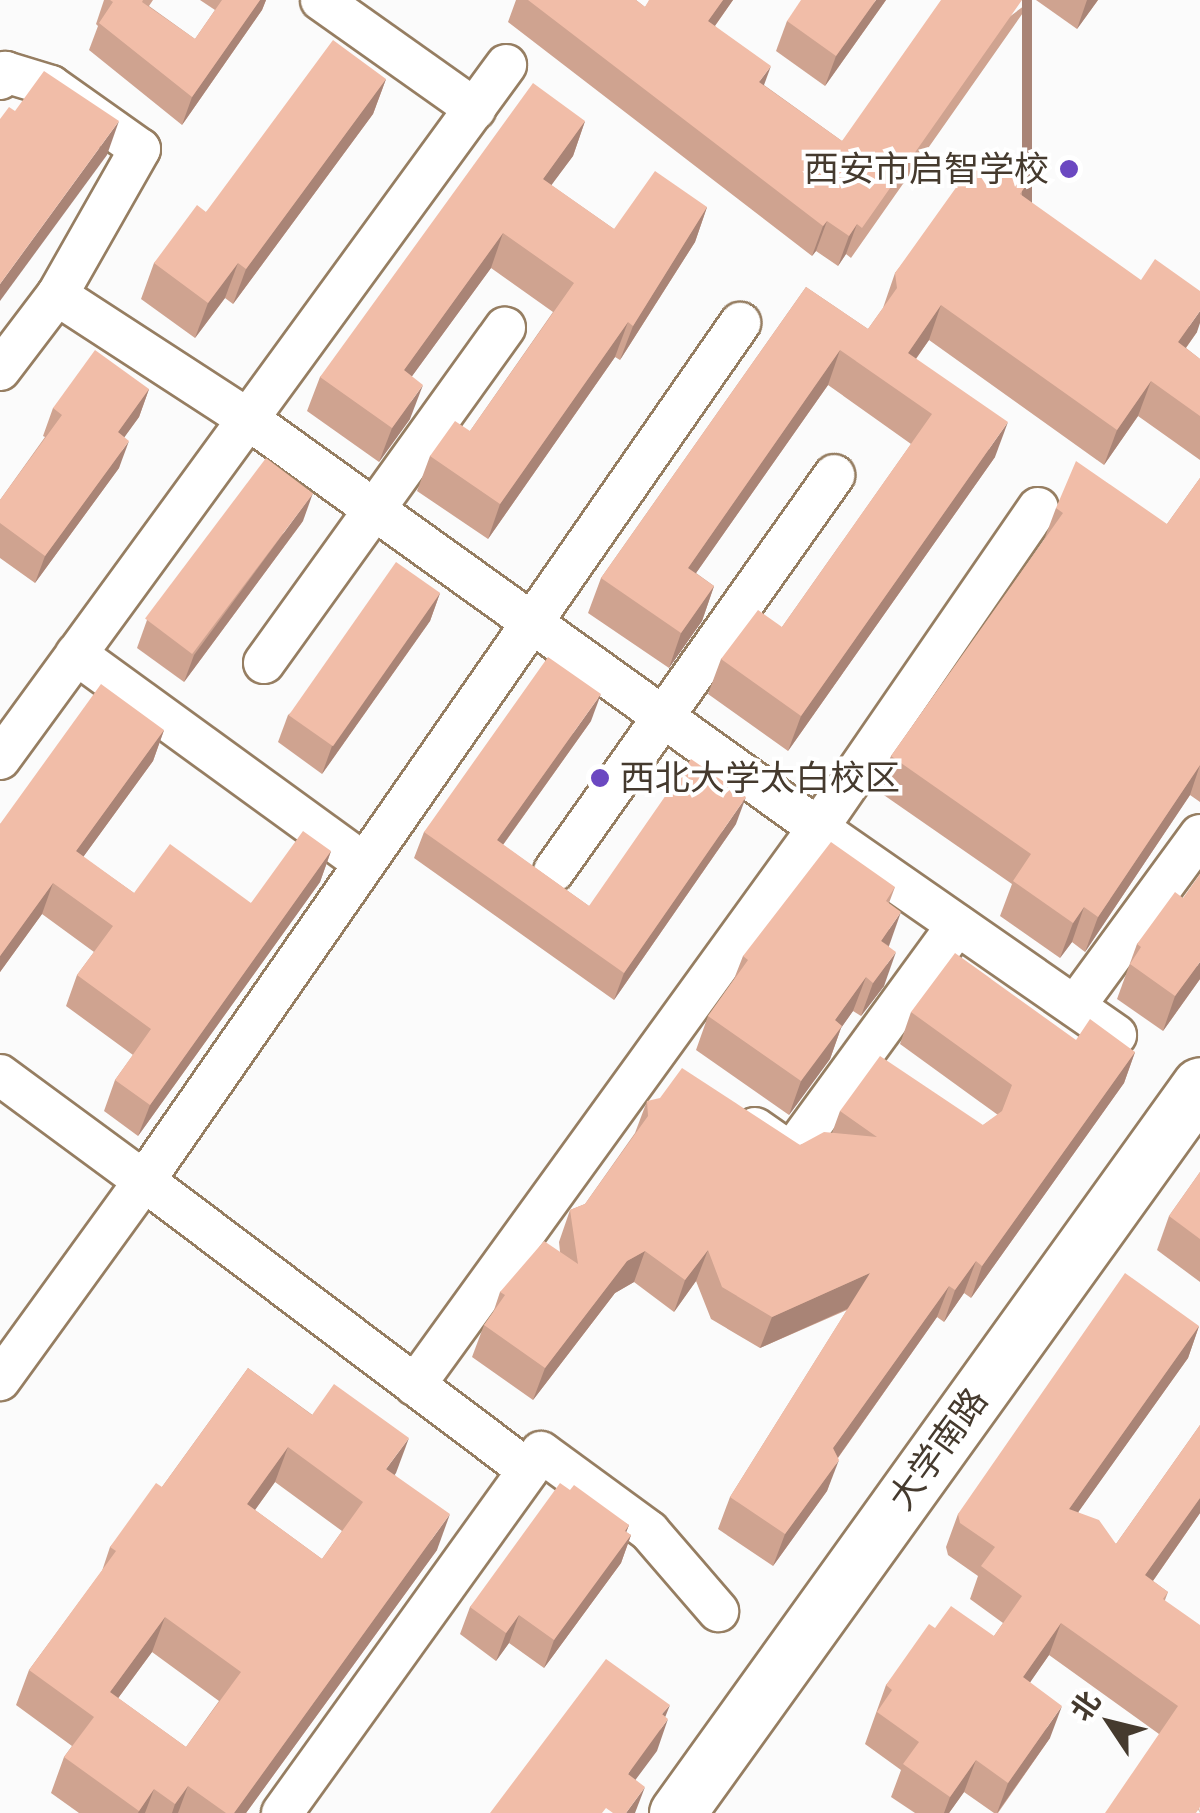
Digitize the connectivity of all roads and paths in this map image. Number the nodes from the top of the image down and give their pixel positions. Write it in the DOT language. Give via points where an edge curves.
graph roads {
  1 [pos="321,0"];
  2 [pos="506,65"];
  3 [pos="0,79"];
  4 [pos="474,108"];
  5 [pos="57,296"];
  6 [pos="740,323"];
  7 [pos="505,328"];
  8 [pos="0,370"];
  9 [pos="248,419"];
  10 [pos="834,474"];
  11 [pos="1038,508"];
  12 [pos="374,510"];
  13 [pos="531,623"];
  14 [pos="76,654"];
  15 [pos="264,664"];
  16 [pos="663,717"];
  17 [pos="0,759"];
  18 [pos="818,828"];
  19 [pos="1200,835"];
  20 [pos="364,864"];
  21 [pos="554,871"];
  22 [pos="958,925"];
  23 [pos="1076,1006"];
  24 [pos="1116,1035"];
  25 [pos="0,1075"];
  26 [pos="1200,1085"];
  27 [pos="729,1111"];
  28 [pos="144,1181"];
  29 [pos="0,1380"];
  30 [pos="415,1385"];
  31 [pos="528,1470"];
  32 [pos="718,1611"];
  33 [pos="282,1813"];
  34 [pos="677,1813"];
  1 -- 4 [label="street"];
  2 -- 4 [label="street"];
  3 -- 5 [label="street" via="5,72 52,86 140,149"];
  4 -- 9 [label="street"];
  5 -- 8 [label="street"];
  5 -- 9 [label="street"];
  6 -- 13 [label="street"];
  7 -- 12 [label="street"];
  9 -- 12 [label="street"];
  9 -- 14 [label="street"];
  10 -- 16 [label="street"];
  11 -- 18 [label="street"];
  12 -- 13 [label="street"];
  12 -- 15 [label="street"];
  13 -- 16 [label="street"];
  13 -- 20 [label="street"];
  14 -- 17 [label="street"];
  14 -- 20 [label="street"];
  16 -- 18 [label="street"];
  16 -- 21 [label="street"];
  18 -- 22 [label="street"];
  18 -- 30 [label="street" via="667,1068"];
  19 -- 23 [label="street"];
  20 -- 28 [label="street"];
  22 -- 23 [label="street"];
  22 -- 27 [label="street" via="879,1064 791,1153"];
  23 -- 24 [label="street"];
  25 -- 28 [label="street"];
  26 -- 34 [label="street, 大学南路"];
  28 -- 29 [label="street"];
  28 -- 30 [label="street"];
  30 -- 31 [label="street"];
  31 -- 32 [label="street" via="541,1452 649,1531"];
  31 -- 33 [label="street"];
}
